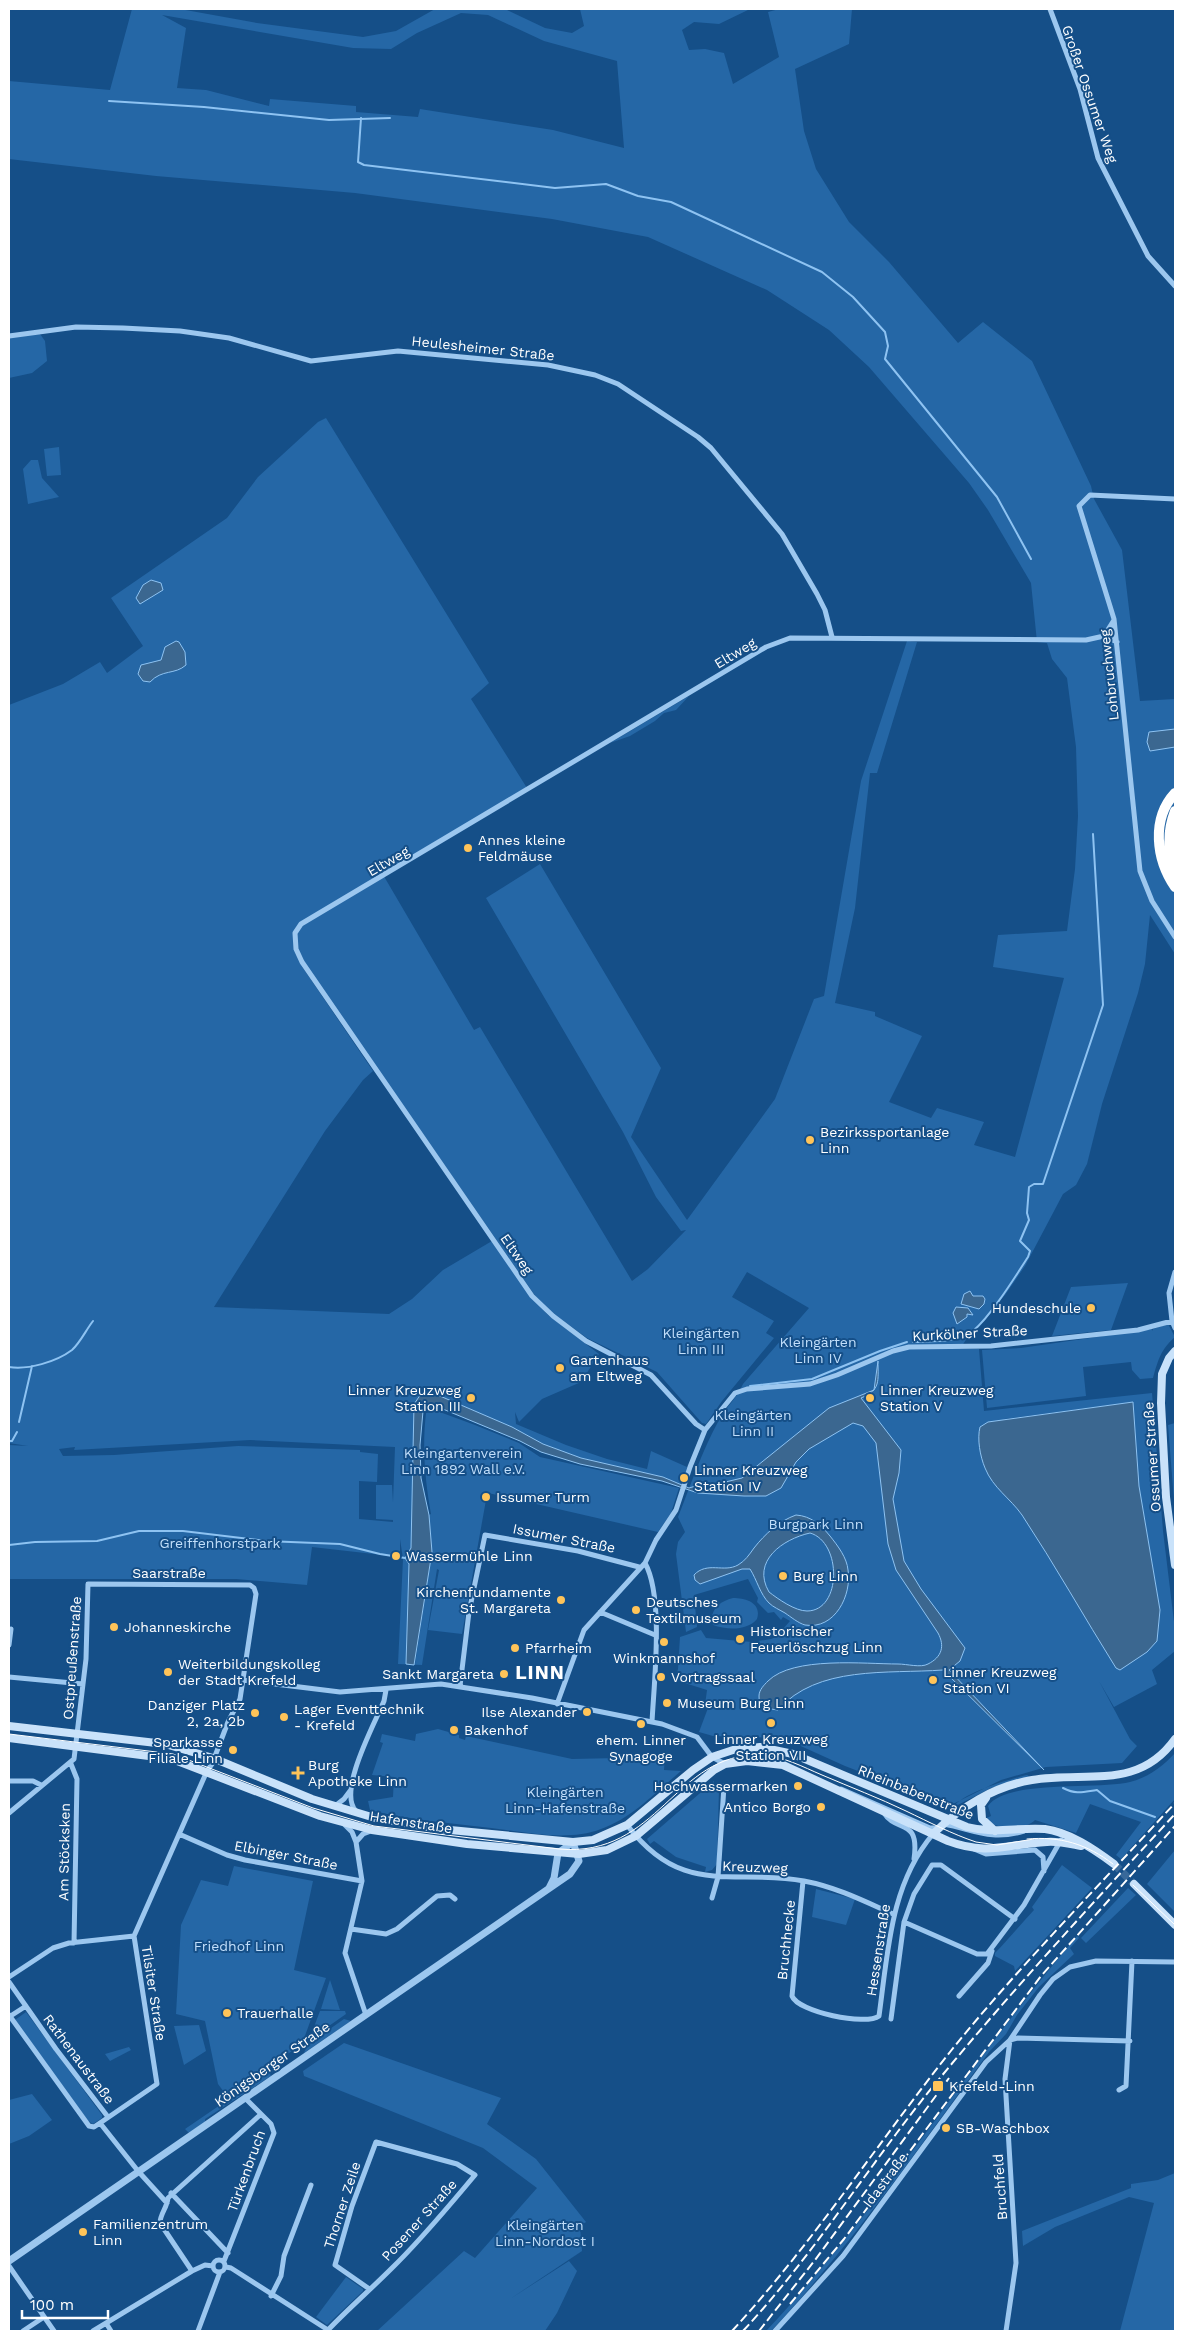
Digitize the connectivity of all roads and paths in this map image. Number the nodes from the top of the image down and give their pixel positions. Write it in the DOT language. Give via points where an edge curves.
graph roads {
  1 [pos="1050,9"];
  2 [pos="1175,286"];
  3 [pos="9,336"];
  4 [pos="1175,499"];
  5 [pos="1114,619"];
  6 [pos="1104,636"];
  7 [pos="832,637"];
  8 [pos="1117,642"];
  9 [pos="1175,793"];
  10 [pos="1175,811"];
  11 [pos="1175,871"];
  12 [pos="1175,887"];
  13 [pos="1175,938"];
  14 [pos="1175,1272"];
  15 [pos="1172,1321"];
  16 [pos="1175,1328"];
  17 [pos="1175,1351"];
  18 [pos="706,1430"];
  19 [pos="645,1563"];
  20 [pos="1175,1565"];
  21 [pos="639,1567"];
  22 [pos="88,1584"];
  23 [pos="250,1585"];
  24 [pos="600,1612"];
  25 [pos="11,1629"];
  26 [pos="655,1635"];
  27 [pos="9,1645"];
  28 [pos="9,1677"];
  29 [pos="243,1680"];
  30 [pos="84,1684"];
  31 [pos="460,1686"];
  32 [pos="386,1690"];
  33 [pos="557,1704"];
  34 [pos="652,1722"];
  35 [pos="9,1726"];
  36 [pos="77,1733"];
  37 [pos="9,1738"];
  38 [pos="1175,1739"];
  39 [pos="76,1746"];
  40 [pos="712,1756"];
  41 [pos="213,1758"];
  42 [pos="70,1764"];
  43 [pos="725,1764"];
  44 [pos="207,1771"];
  45 [pos="9,1780"];
  46 [pos="41,1785"];
  47 [pos="724,1786"];
  48 [pos="828,1786"];
  49 [pos="350,1791"];
  50 [pos="989,1794"];
  51 [pos="334,1806"];
  52 [pos="883,1810"];
  53 [pos="9,1813"];
  54 [pos="358,1813"];
  55 [pos="342,1822"];
  56 [pos="627,1825"];
  57 [pos="941,1826"];
  58 [pos="1032,1829"];
  59 [pos="372,1830"];
  60 [pos="996,1832"];
  61 [pos="1063,1833"];
  62 [pos="179,1834"];
  63 [pos="636,1836"];
  64 [pos="356,1842"];
  65 [pos="573,1842"];
  66 [pos="1060,1842"];
  67 [pos="974,1849"];
  68 [pos="1097,1852"];
  69 [pos="558,1853"];
  70 [pos="578,1854"];
  71 [pos="914,1861"];
  72 [pos="1114,1864"];
  73 [pos="1044,1872"];
  74 [pos="718,1877"];
  75 [pos="362,1881"];
  76 [pos="804,1881"];
  77 [pos="1134,1884"];
  78 [pos="549,1888"];
  79 [pos="712,1898"];
  80 [pos="455,1899"];
  81 [pos="893,1914"];
  82 [pos="1015,1919"];
  83 [pos="904,1922"];
  84 [pos="1175,1925"];
  85 [pos="351,1930"];
  86 [pos="134,1936"];
  87 [pos="74,1943"];
  88 [pos="992,1951"];
  89 [pos="1132,1961"];
  90 [pos="1175,1962"];
  91 [pos="9,1977"];
  92 [pos="9,1982"];
  93 [pos="959,1996"];
  94 [pos="26,2006"];
  95 [pos="366,2015"];
  96 [pos="879,2016"];
  97 [pos="9,2017"];
  98 [pos="891,2019"];
  99 [pos="1010,2040"];
  100 [pos="1130,2041"];
  101 [pos="1120,2090"];
  102 [pos="245,2098"];
  103 [pos="260,2114"];
  104 [pos="108,2117"];
  105 [pos="100,2123"];
  106 [pos="376,2142"];
  107 [pos="138,2172"];
  108 [pos="311,2185"];
  109 [pos="171,2193"];
  110 [pos="167,2203"];
  111 [pos="228,2253"];
  112 [pos="9,2261"];
  113 [pos="224,2261"];
  114 [pos="9,2266"];
  115 [pos="213,2266"];
  116 [pos="226,2267"];
  117 [pos="192,2271"];
  118 [pos="220,2272"];
  119 [pos="368,2288"];
  120 [pos="272,2296"];
  121 [pos="44,2317"];
  122 [pos="106,2323"];
  123 [pos="23,2331"];
  124 [pos="54,2331"];
  125 [pos="93,2331"];
  126 [pos="111,2331"];
  127 [pos="198,2331"];
  128 [pos="775,2331"];
  129 [pos="1006,2331"];
  1 -- 2 [label="street, Großer Ossumer Weg" via="1080,89 1098,158 1148,256"];
  3 -- 7 [label="street, Heulesheimer Straße" via="91,327 180,331 229,338 311,361 375,352 418,352 548,365 595,375 628,389 711,448 782,534 825,610"];
  4 -- 5 [label="street, Lohbruchweg" via="1090,495 1079,506"];
  5 -- 6 [label="street"];
  5 -- 8 [label="street, Lohbruchweg"];
  6 -- 7 [label="street, Eltweg" via="1086,640"];
  6 -- 8 [label="street"];
  7 -- 18 [label="street, Eltweg" via="790,638 766,647 302,924 294,937 302,962 532,1296 586,1340 651,1375 696,1424"];
  8 -- 13 [label="street, Lohbruchweg" via="1140,871 1152,901"];
  9 -- 12 [label="highway" via="1163,810 1158,839 1163,864"];
  10 -- 11 [label="highway" via="1169,834"];
  14 -- 15 [label="street" via="1169,1293"];
  15 -- 16 [label="street"];
  15 -- 18 [label="street, Kurkölner Straße" via="1138,1330 991,1346 906,1348 810,1384 734,1393"];
  17 -- 20 [label="main road, Ossumer Straße" via="1165,1365 1161,1383 1165,1478"];
  18 -- 19 [label="street, Kurkölner Straße" via="683,1494"];
  19 -- 21 [label="street"];
  19 -- 26 [label="street" via="654,1592"];
  21 -- 24 [label="street"];
  21 -- 31 [label="street, Issumer Straße" via="483,1535"];
  22 -- 23 [label="street, Saarstraße"];
  22 -- 30 [label="street, Ostpreußenstraße"];
  23 -- 29 [label="street, Tilsiter Straße" via="256,1594"];
  24 -- 26 [label="street"];
  24 -- 33 [label="street" via="584,1630"];
  25 -- 27 [label="street"];
  26 -- 34 [label="street"];
  28 -- 30 [label="street"];
  29 -- 32 [label="street" via="340,1692"];
  29 -- 41 [label="street, Tilsiter Straße" via="238,1703"];
  30 -- 36 [label="street, Ostpreußenstraße"];
  31 -- 32 [label="street" via="441,1684"];
  31 -- 33 [label="street"];
  32 -- 49 [label="street"];
  33 -- 34 [label="street"];
  34 -- 40 [label="street" via="697,1736"];
  35 -- 36 [label="main road, Hafenstraße"];
  36 -- 39 [label="street"];
  36 -- 41 [label="main road, Hafenstraße" via="165,1744"];
  37 -- 39 [label="main road, Hafenstraße"];
  38 -- 50 [label="main road" via="1162,1755 1131,1772 1101,1778 1030,1780"];
  39 -- 42 [label="street"];
  39 -- 44 [label="main road, Hafenstraße" via="157,1756"];
  40 -- 43 [label="street"];
  40 -- 56 [label="main road, Hafenstraße"];
  40 -- 57 [label="main road, Rheinbabenstraße" via="760,1747 786,1752"];
  41 -- 44 [label="street, Tilsiter Straße"];
  41 -- 51 [label="main road, Hafenstraße"];
  42 -- 46 [label="street"];
  42 -- 87 [label="street, Am Stöcksken" via="77,1779"];
  43 -- 48 [label="main road, Rheinbabenstraße" via="747,1761 772,1763"];
  43 -- 63 [label="main road, Hafenstraße"];
  44 -- 55 [label="main road, Hafenstraße" via="308,1812"];
  44 -- 62 [label="street, Tilsiter Straße"];
  45 -- 46 [label="street" via="33,1781"];
  46 -- 53 [label="street"];
  47 -- 74 [label="street"];
  48 -- 52 [label="main road, Rheinbabenstraße"];
  48 -- 57 [label="street, Rheinbabenstraße" via="847,1790 930,1828"];
  49 -- 51 [label="street"];
  49 -- 54 [label="street" via="353,1808"];
  50 -- 57 [label="main road"];
  50 -- 60 [label="main road" via="980,1812 986,1825"];
  51 -- 54 [label="main road, Hafenstraße"];
  52 -- 57 [label="main road, Rheinbabenstraße"];
  52 -- 71 [label="street, Hessenstraße" via="887,1817 906,1826 912,1834"];
  54 -- 65 [label="main road, Hafenstraße" via="415,1825"];
  55 -- 59 [label="main road, Hafenstraße"];
  55 -- 64 [label="street" via="351,1830"];
  56 -- 63 [label="street, Kreuzweg"];
  56 -- 65 [label="main road, Hafenstraße" via="593,1840"];
  57 -- 58 [label="street" via="1000,1837"];
  57 -- 60 [label="main road, Rheinbabenstraße"];
  57 -- 67 [label="main road, Rheinbabenstraße"];
  57 -- 71 [label="street, Hessenstraße"];
  58 -- 60 [label="main road, Rheinbabenstraße"];
  58 -- 61 [label="main road, Rheinbabenstraße"];
  59 -- 64 [label="street"];
  59 -- 69 [label="main road, Hafenstraße"];
  61 -- 66 [label="street"];
  61 -- 68 [label="main road, Rheinbabenstraße"];
  62 -- 75 [label="street, Elbinger Straße" via="238,1858"];
  62 -- 86 [label="street, Tilsiter Straße"];
  63 -- 70 [label="main road, Hafenstraße" via="607,1850"];
  63 -- 74 [label="street, Kreuzweg" via="666,1862 685,1871"];
  64 -- 75 [label="street"];
  65 -- 69 [label="street"];
  65 -- 70 [label="street"];
  66 -- 67 [label="main road, Rheinbabenstraße"];
  66 -- 68 [label="main road, Rheinbabenstraße"];
  66 -- 73 [label="street"];
  67 -- 73 [label="street" via="986,1854 1035,1850 1042,1857"];
  68 -- 72 [label="main road"];
  69 -- 70 [label="main road, Hafenstraße"];
  69 -- 78 [label="street"];
  70 -- 78 [label="street, Königsberger Straße" via="575,1869"];
  71 -- 81 [label="street, Hessenstraße"];
  73 -- 82 [label="street"];
  74 -- 76 [label="street, Kreuzweg"];
  74 -- 79 [label="street"];
  75 -- 85 [label="street"];
  76 -- 81 [label="street, Kreuzweg" via="842,1891"];
  76 -- 96 [label="street, Bruchhecke" via="794,2000 804,2007 833,2015 869,2020"];
  77 -- 84 [label="main road"];
  78 -- 95 [label="street, Königsberger Straße"];
  80 -- 85 [label="street" via="450,1895 437,1896 397,1929 386,1934"];
  81 -- 96 [label="street, Hessenstraße"];
  82 -- 83 [label="street" via="936,1864 928,1870 914,1894"];
  82 -- 88 [label="street"];
  83 -- 88 [label="street" via="977,1954"];
  83 -- 98 [label="street"];
  85 -- 95 [label="street" via="346,1962"];
  86 -- 87 [label="street"];
  86 -- 104 [label="street, Tilsiter Straße" via="157,2084"];
  87 -- 91 [label="street" via="53,1948"];
  88 -- 93 [label="street" via="988,1963"];
  89 -- 90 [label="street, Bruchfeld"];
  89 -- 99 [label="street, Bruchfeld" via="1086,1962 1062,1972 1040,1994"];
  89 -- 100 [label="street"];
  92 -- 94 [label="street, Rathenaustraße"];
  94 -- 97 [label="street, Rathenaustraße"];
  94 -- 104 [label="street, Rathenaustraße"];
  95 -- 102 [label="street, Königsberger Straße"];
  97 -- 105 [label="street, Rathenaustraße" via="89,2126"];
  99 -- 100 [label="street"];
  99 -- 128 [label="street, Idastraße" via="986,2062 843,2256"];
  99 -- 129 [label="street, Bruchfeld" via="1006,2086 1016,2263"];
  100 -- 101 [label="street" via="1126,2086"];
  102 -- 103 [label="street, Türkenbruch"];
  102 -- 107 [label="street, Königsberger Straße"];
  103 -- 109 [label="street"];
  103 -- 111 [label="street, Türkenbruch" via="271,2124 274,2133"];
  104 -- 105 [label="street, Rathenaustraße"];
  105 -- 107 [label="street, Rathenaustraße"];
  106 -- 119 [label="street, Thorner Zeile" via="352,2206 335,2265"];
  106 -- 119 [label="street, Posener Straße" via="456,2164 475,2175 391,2270"];
  107 -- 110 [label="street, Rathenaustraße"];
  107 -- 112 [label="street, Königsberger Straße"];
  108 -- 120 [label="street"];
  109 -- 110 [label="street"];
  109 -- 111 [label="street"];
  110 -- 117 [label="street" via="160,2223"];
  111 -- 113 [label="street, Türkenbruch"];
  113 -- 115 [label="street" via="216,2260"];
  113 -- 116 [label="street"];
  114 -- 121 [label="street"];
  115 -- 117 [label="street" via="206,2265"];
  115 -- 118 [label="street"];
  116 -- 118 [label="street"];
  116 -- 120 [label="street"];
  117 -- 122 [label="street"];
  118 -- 127 [label="street"];
  119 -- 120 [label="street" via="328,2330"];
  121 -- 123 [label="street"];
  121 -- 124 [label="street"];
  122 -- 125 [label="street"];
  122 -- 126 [label="street"];
}
